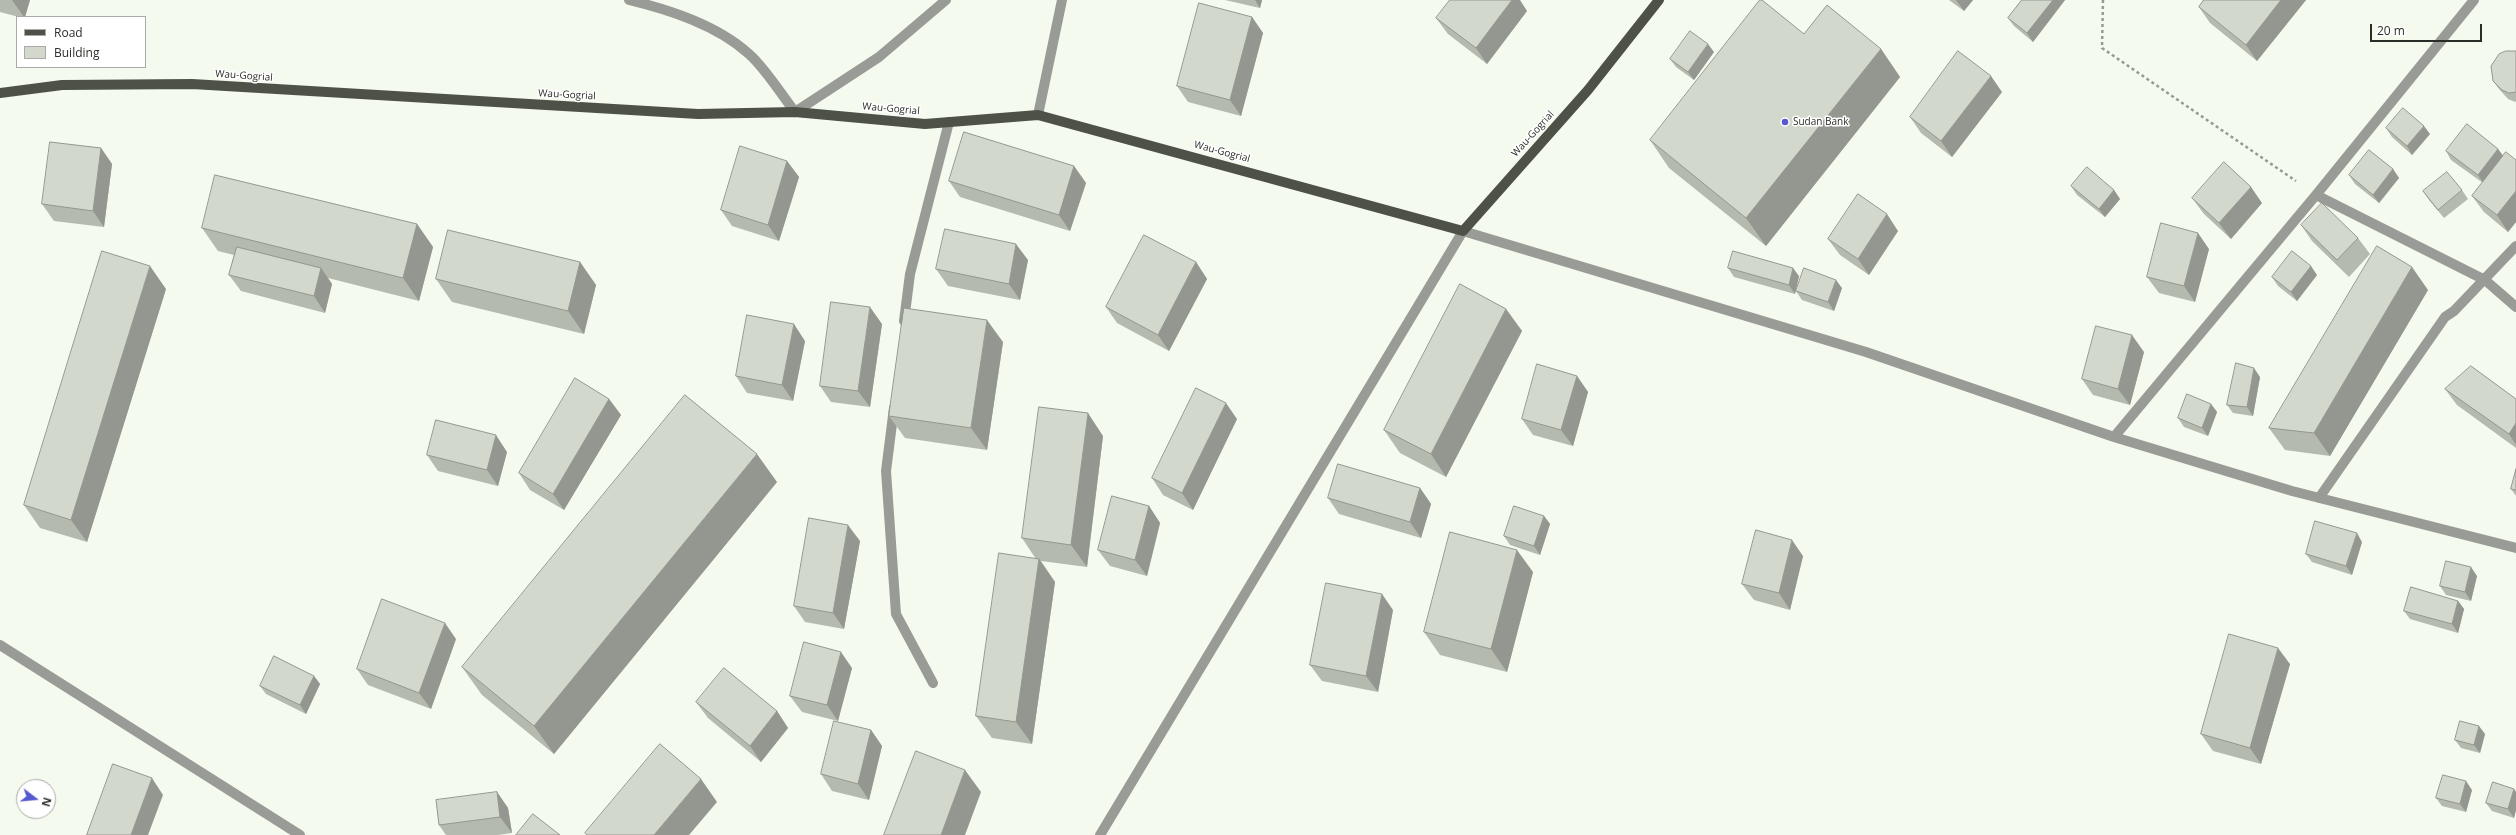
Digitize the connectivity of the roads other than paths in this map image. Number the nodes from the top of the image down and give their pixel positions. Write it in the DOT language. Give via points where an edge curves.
graph roads {
  1 [pos="629,0"];
  2 [pos="946,0"];
  3 [pos="1062,0"];
  4 [pos="1659,0"];
  5 [pos="2474,0"];
  6 [pos="0,93"];
  7 [pos="795,112"];
  8 [pos="1038,115"];
  9 [pos="949,122"];
  10 [pos="2316,195"];
  11 [pos="1463,231"];
  12 [pos="2516,246"];
  13 [pos="2485,280"];
  14 [pos="2516,307"];
  15 [pos="903,329"];
  16 [pos="895,400"];
  17 [pos="2114,437"];
  18 [pos="2319,498"];
  19 [pos="2516,548"];
  20 [pos="0,645"];
  21 [pos="932,683"];
  22 [pos="300,835"];
  23 [pos="1100,835"];
  1 -- 7 [label="street" via="709,27 749,54"];
  2 -- 7 [label="street" via="879,57"];
  3 -- 8 [label="street"];
  4 -- 11 [label="main road, Wau-Gogrial" via="1588,90"];
  5 -- 10 [label="street"];
  6 -- 7 [label="main road, Wau-Gogrial" via="62,85 192,84 698,114"];
  7 -- 9 [label="main road, Wau-Gogrial" via="925,124"];
  8 -- 9 [label="main road, Wau-Gogrial"];
  8 -- 11 [label="main road, Wau-Gogrial"];
  9 -- 15 [label="street" via="910,274"];
  10 -- 13 [label="street"];
  10 -- 17 [label="street"];
  11 -- 17 [label="street" via="1866,352"];
  11 -- 23 [label="street"];
  12 -- 13 [label="street"];
  13 -- 14 [label="street"];
  13 -- 18 [label="street" via="2445,317"];
  16 -- 21 [label="street" via="886,471 896,614"];
  17 -- 18 [label="street"];
  18 -- 19 [label="street"];
  20 -- 22 [label="street"];
}
